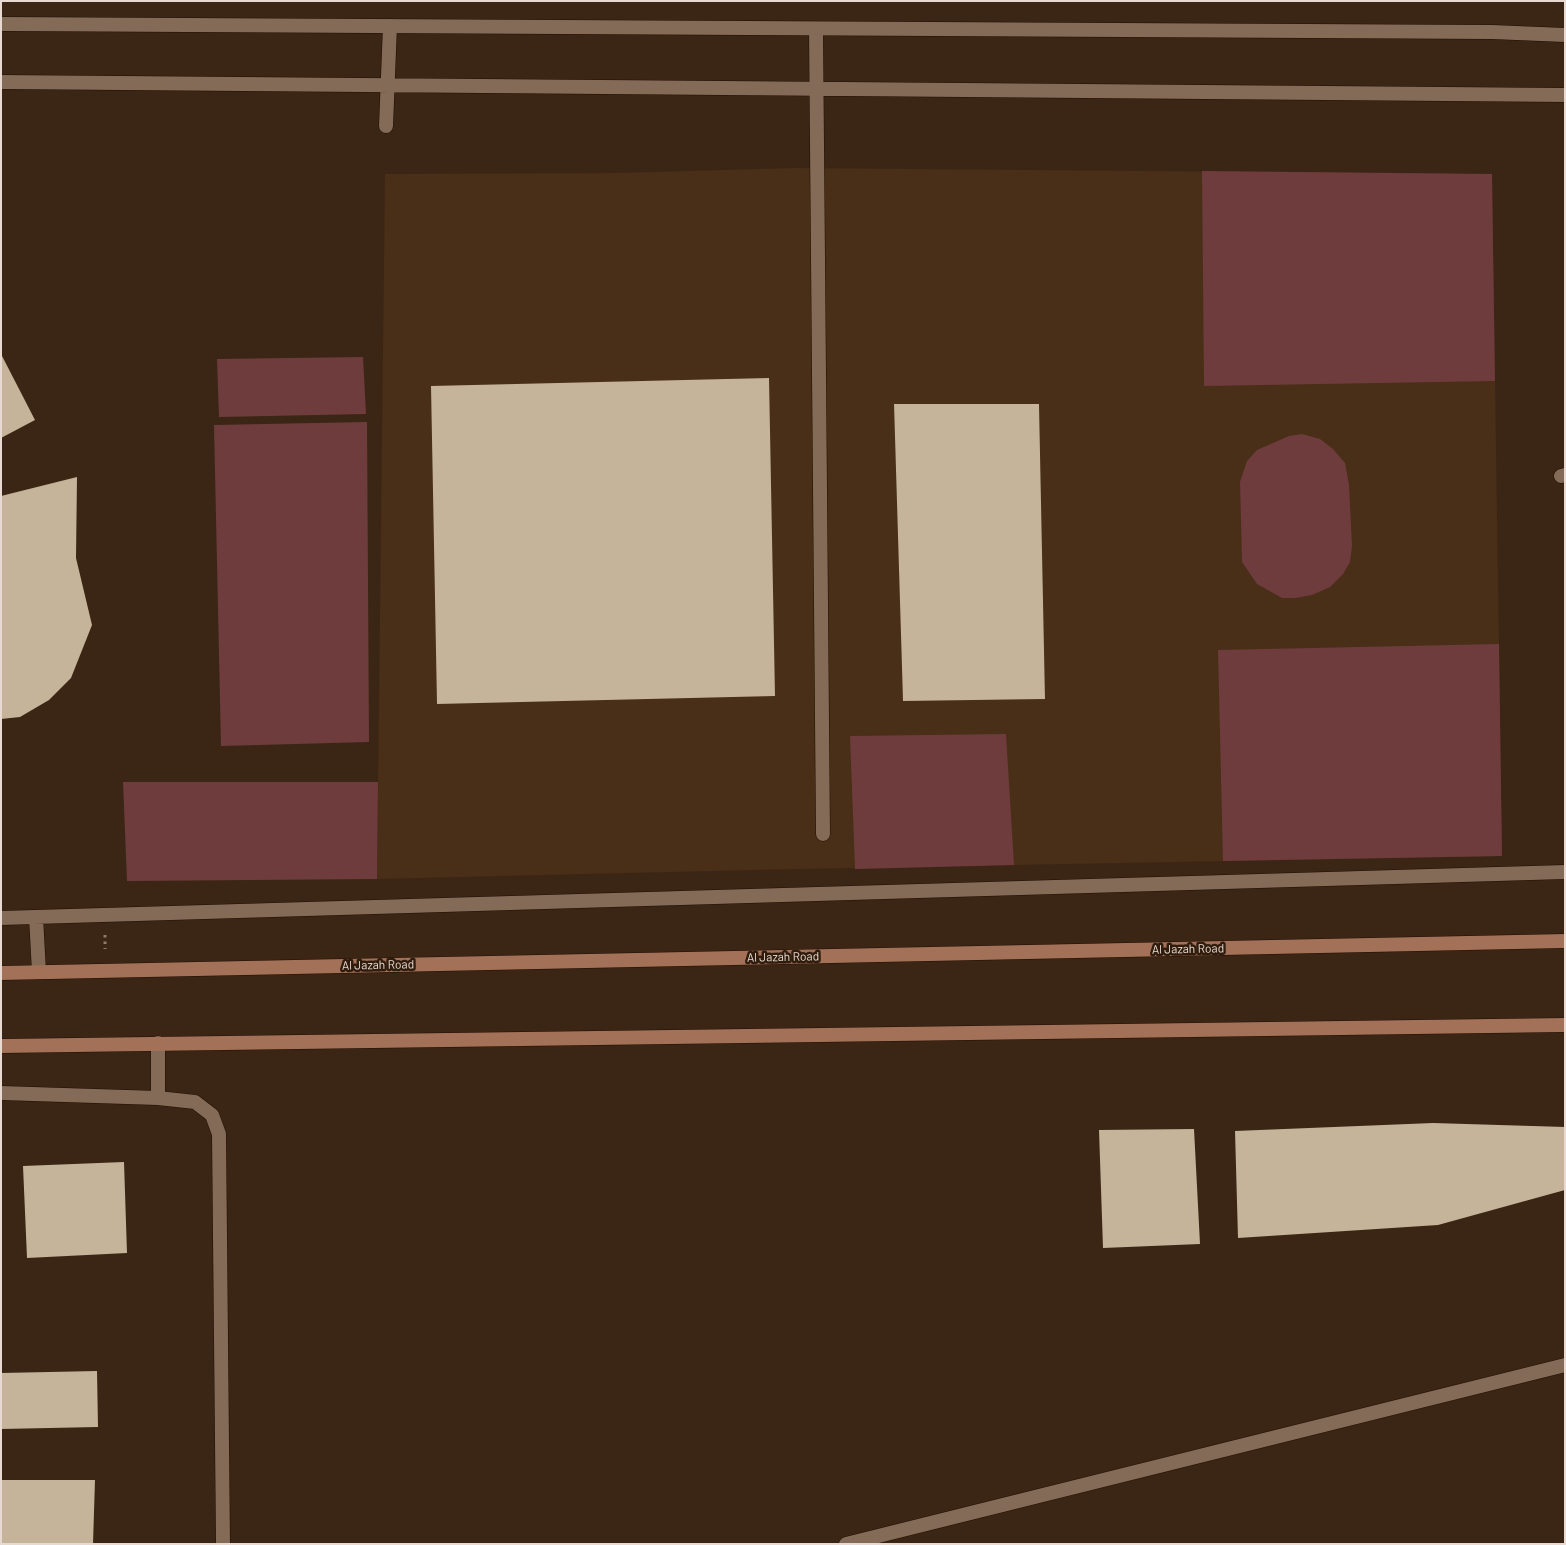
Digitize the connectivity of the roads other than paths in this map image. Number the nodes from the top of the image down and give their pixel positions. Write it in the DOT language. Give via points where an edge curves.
graph roads {
  1 [pos="1,24"];
  2 [pos="390,26"];
  3 [pos="1565,27"];
  4 [pos="816,29"];
  5 [pos="1492,32"];
  6 [pos="1565,35"];
  7 [pos="1,82"];
  8 [pos="387,86"];
  9 [pos="816,89"];
  10 [pos="1565,95"];
  11 [pos="386,126"];
  12 [pos="823,834"];
  13 [pos="1565,872"];
  14 [pos="36,917"];
  15 [pos="1,918"];
  16 [pos="1565,941"];
  17 [pos="39,972"];
  18 [pos="1,973"];
  19 [pos="1565,1025"];
  20 [pos="158,1043"];
  21 [pos="1,1046"];
  22 [pos="1,1093"];
  23 [pos="158,1098"];
  24 [pos="1565,1365"];
  25 [pos="223,1544"];
  26 [pos="846,1544"];
  1 -- 2 [label="street"];
  2 -- 4 [label="street"];
  2 -- 8 [label="street"];
  3 -- 5 [label="street"];
  4 -- 5 [label="street"];
  4 -- 9 [label="street"];
  5 -- 6 [label="street"];
  7 -- 8 [label="street"];
  8 -- 9 [label="street"];
  8 -- 11 [label="street"];
  9 -- 10 [label="street"];
  9 -- 12 [label="street"];
  13 -- 14 [label="street"];
  14 -- 15 [label="street"];
  14 -- 17 [label="street"];
  16 -- 17 [label="main road, Al Jazah Road"];
  17 -- 18 [label="main road, Al Jazah Road"];
  19 -- 20 [label="main road"];
  20 -- 21 [label="main road"];
  20 -- 23 [label="street"];
  22 -- 23 [label="street"];
  23 -- 25 [label="street" via="195,1102 212,1115 219,1134"];
  24 -- 26 [label="street"];
}
